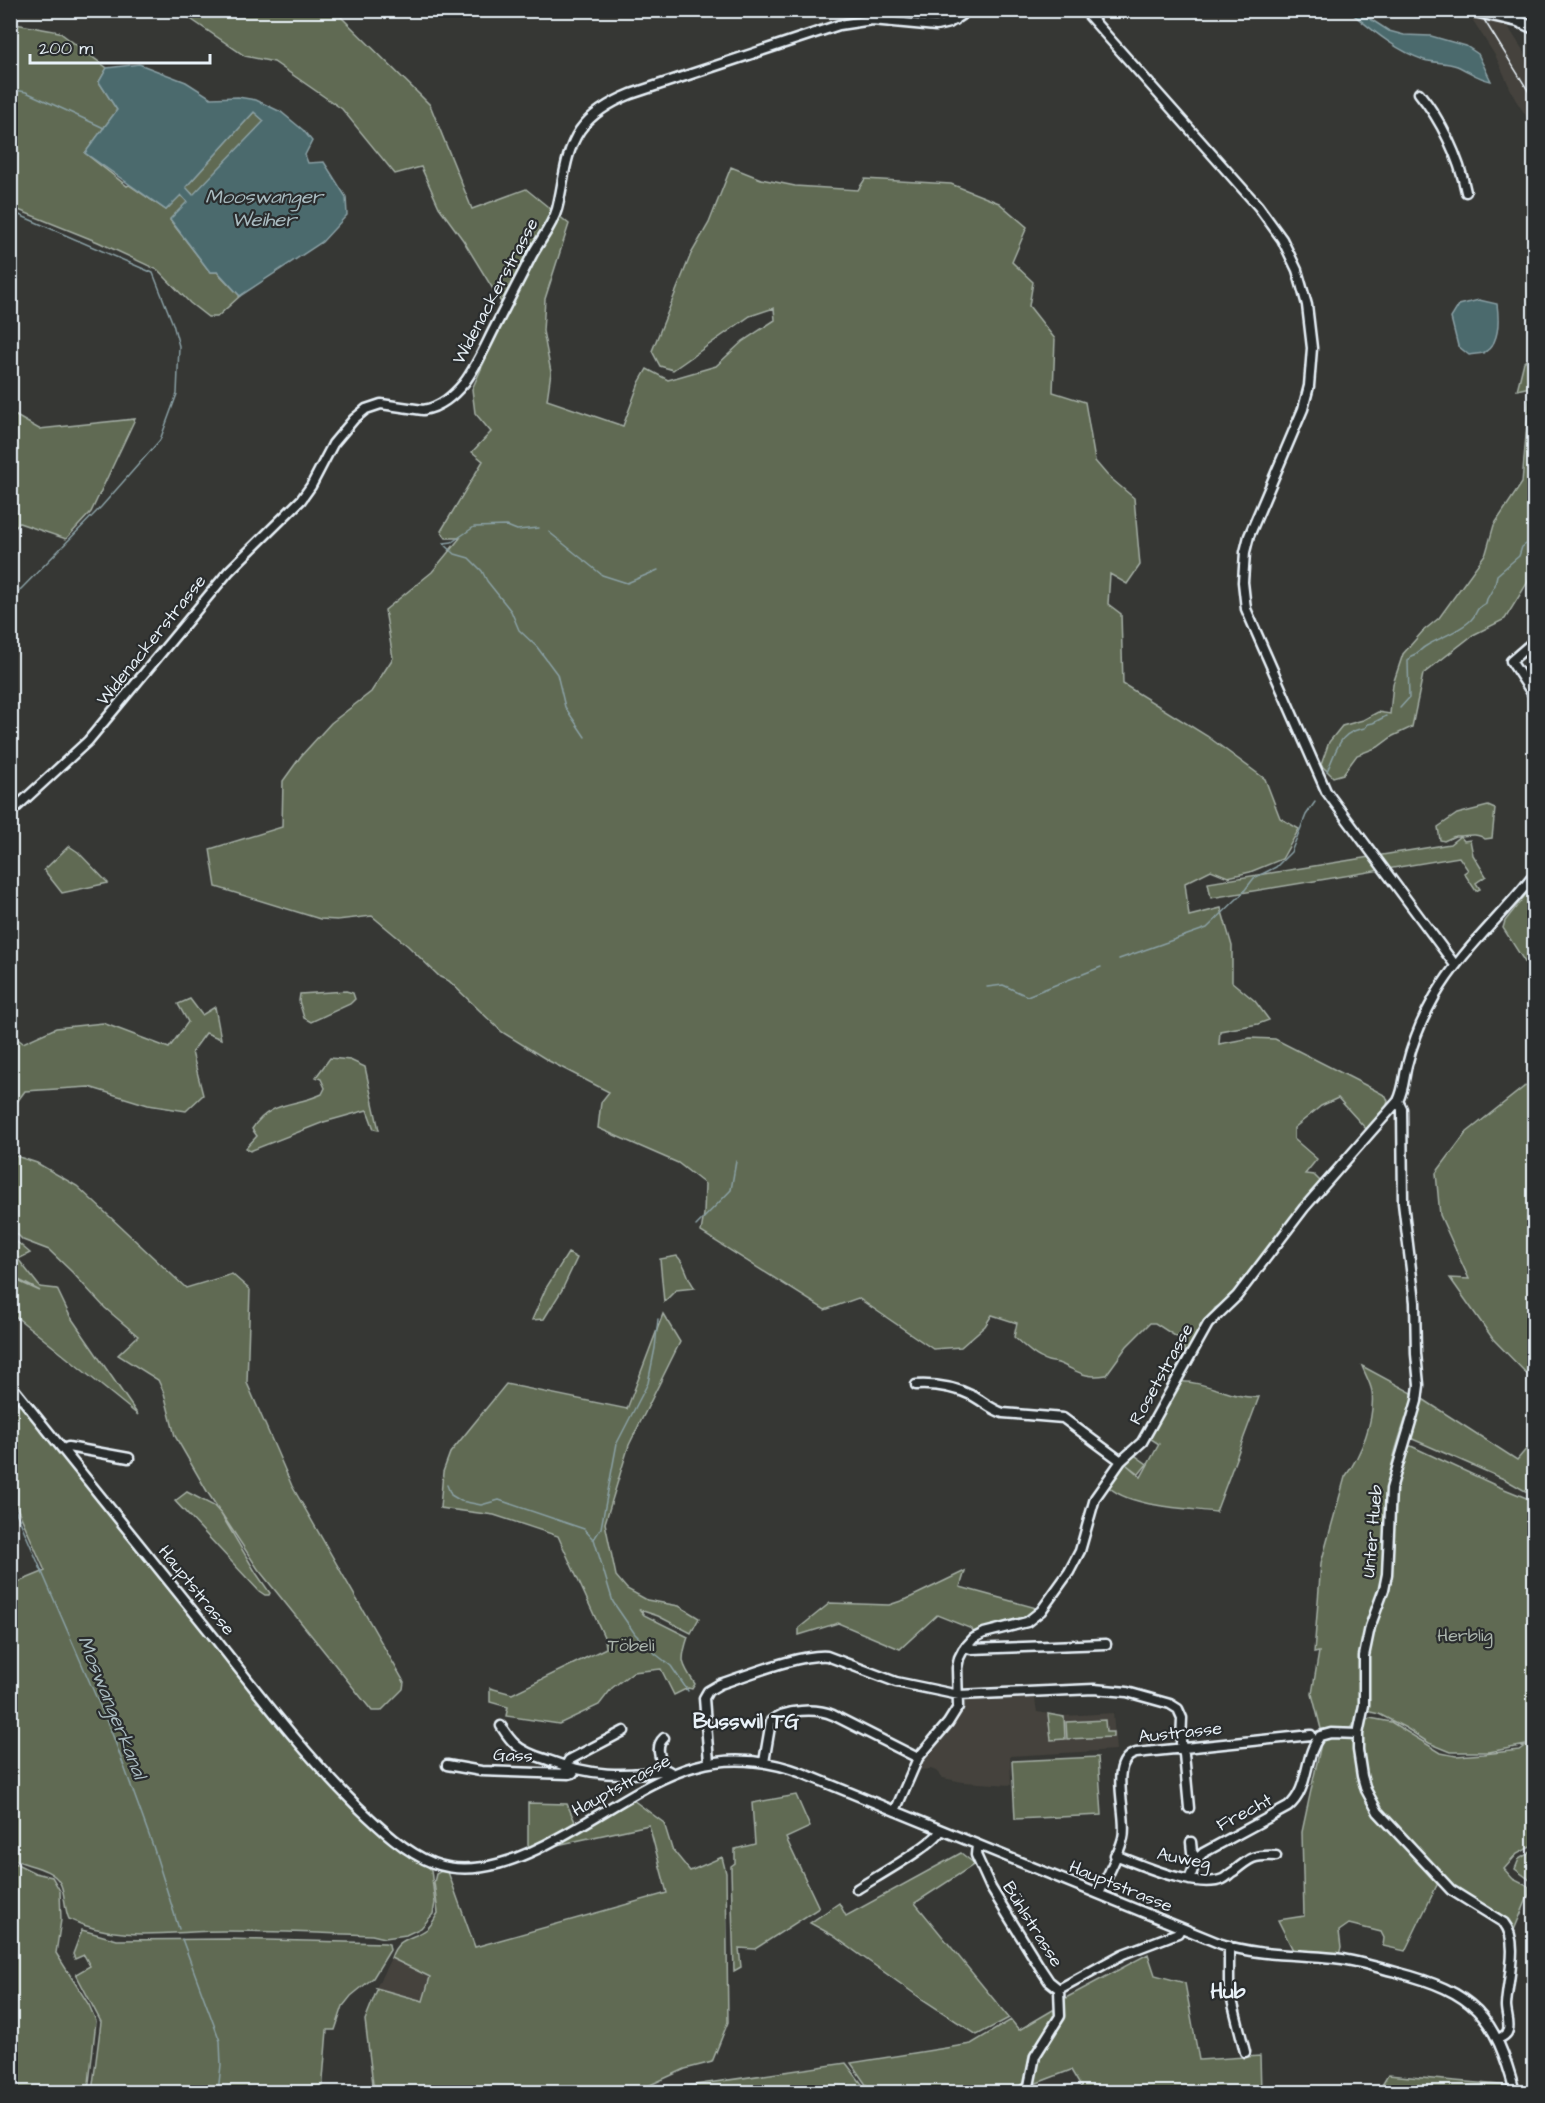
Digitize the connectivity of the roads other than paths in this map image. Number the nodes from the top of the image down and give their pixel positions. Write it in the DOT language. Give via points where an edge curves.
graph roads {
  1 [pos="943,10"];
  2 [pos="969,10"];
  3 [pos="1084,10"];
  4 [pos="1470,10"];
  5 [pos="1519,16"];
  6 [pos="955,20"];
  7 [pos="1534,28"];
  8 [pos="1419,93"];
  9 [pos="1466,192"];
  10 [pos="1534,641"];
  11 [pos="1534,696"];
  12 [pos="10,813"];
  13 [pos="1534,875"];
  14 [pos="1455,965"];
  15 [pos="1398,1101"];
  16 [pos="10,1384"];
  17 [pos="916,1384"];
  18 [pos="63,1449"];
  19 [pos="129,1458"];
  20 [pos="1121,1461"];
  21 [pos="1106,1644"];
  22 [pos="965,1647"];
  23 [pos="959,1695"];
  24 [pos="501,1726"];
  25 [pos="624,1731"];
  26 [pos="1358,1734"];
  27 [pos="1311,1735"];
  28 [pos="664,1738"];
  29 [pos="1183,1747"];
  30 [pos="918,1758"];
  31 [pos="709,1762"];
  32 [pos="764,1762"];
  33 [pos="447,1765"];
  34 [pos="565,1767"];
  35 [pos="575,1769"];
  36 [pos="668,1772"];
  37 [pos="1188,1808"];
  38 [pos="895,1811"];
  39 [pos="941,1830"];
  40 [pos="1191,1842"];
  41 [pos="977,1845"];
  42 [pos="1115,1855"];
  43 [pos="1276,1856"];
  44 [pos="1197,1859"];
  45 [pos="1189,1880"];
  46 [pos="857,1889"];
  47 [pos="1099,1894"];
  48 [pos="1181,1928"];
  49 [pos="1229,1946"];
  50 [pos="1059,1989"];
  51 [pos="1498,2039"];
  52 [pos="1245,2052"];
  53 [pos="1021,2092"];
  54 [pos="1515,2092"];
  1 -- 6 [label="street"];
  2 -- 6 [label="street, Widenackerstrasse"];
  3 -- 14 [label="street" via="1258,206 1282,239 1297,270 1311,326 1309,386 1291,441 1249,536 1243,567 1246,609 1326,791"];
  4 -- 5 [label="main road"];
  5 -- 7 [label="main road"];
  6 -- 12 [label="street, Widenackerstrasse" via="936,26 872,20 839,25 632,94 593,114 571,146 557,209 548,229 463,384 430,409 381,404 354,419 333,444 301,500 229,571 88,741"];
  8 -- 9 [label="street" via="1450,145"];
  10 -- 11 [label="street" via="1511,661"];
  13 -- 14 [label="street"];
  14 -- 15 [label="street" via="1434,997 1414,1042"];
  15 -- 20 [label="street, Rosetstrasse" via="1304,1208 1243,1290 1208,1324 1142,1442"];
  15 -- 26 [label="street, Unter Hueb" via="1402,1109 1403,1203 1415,1302 1419,1392 1391,1489 1387,1574 1364,1656 1364,1705"];
  16 -- 18 [label="street, Hauptstrasse"];
  17 -- 20 [label="street" via="936,1384 972,1396 1003,1413 1063,1418"];
  18 -- 19 [label="street"];
  18 -- 36 [label="street, Hauptstrasse" via="316,1763 373,1822 424,1859 464,1869 520,1856 560,1837"];
  20 -- 22 [label="street, Rosetstrasse" via="1092,1505 1080,1551 1069,1572 1041,1611 1027,1622 984,1633"];
  21 -- 22 [label="street"];
  22 -- 23 [label="street" via="957,1668"];
  23 -- 29 [label="street" via="1094,1689 1151,1697 1174,1706 1180,1713"];
  23 -- 30 [label="street" via="958,1707 948,1723"];
  23 -- 31 [label="street" via="896,1682 827,1656 800,1659 708,1691 704,1698"];
  24 -- 34 [label="street" via="519,1747"];
  25 -- 34 [label="street" via="569,1760"];
  26 -- 44 [label="street, Frecht" via="1320,1736 1293,1802"];
  26 -- 51 [label="street, Unter Hueb" via="1362,1776 1378,1812 1451,1890 1509,1930 1508,2027"];
  27 -- 29 [label="street, Austrasse"];
  28 -- 36 [label="street" via="658,1750"];
  29 -- 37 [label="street"];
  29 -- 42 [label="street, Austrasse" via="1125,1758 1120,1768 1123,1837"];
  30 -- 32 [label="street" via="833,1715 813,1710 771,1721"];
  30 -- 38 [label="street"];
  31 -- 32 [label="street, Hauptstrasse"];
  31 -- 36 [label="street, Hauptstrasse"];
  32 -- 38 [label="street, Hauptstrasse"];
  33 -- 35 [label="street, Gass" via="495,1772 569,1774"];
  34 -- 35 [label="street"];
  35 -- 36 [label="street" via="622,1775"];
  38 -- 39 [label="street, Hauptstrasse"];
  39 -- 41 [label="street, Hauptstrasse"];
  39 -- 46 [label="street" via="925,1845"];
  40 -- 44 [label="street"];
  41 -- 47 [label="street, Hauptstrasse"];
  41 -- 50 [label="street, Bühlstrasse" via="976,1855 991,1888 1045,1975"];
  42 -- 45 [label="street, Auweg"];
  42 -- 47 [label="street, Austrasse"];
  43 -- 45 [label="street, Auweg" via="1256,1856 1218,1881"];
  44 -- 45 [label="street"];
  47 -- 48 [label="street, Hauptstrasse"];
  48 -- 49 [label="street, Hauptstrasse"];
  48 -- 50 [label="street, Bühlstrasse" via="1178,1933 1123,1954"];
  49 -- 51 [label="street, Hauptstrasse" via="1270,1954 1336,1958 1430,1982 1471,2005"];
  49 -- 52 [label="street" via="1229,1988"];
  50 -- 53 [label="street" via="1060,2016 1035,2056 1029,2086"];
  51 -- 54 [label="street, Hauptstrasse"];
}
